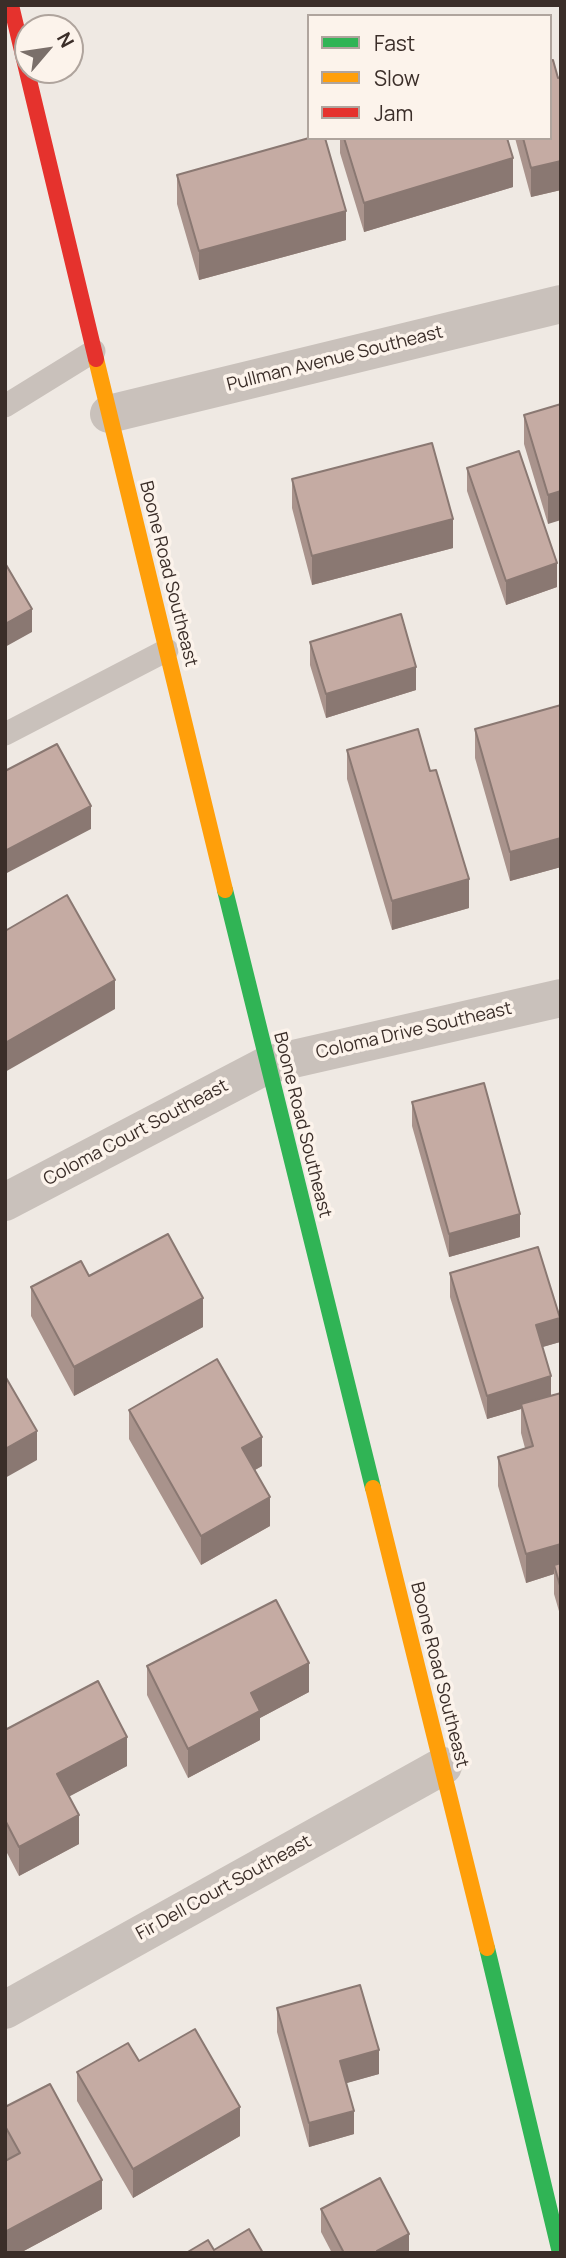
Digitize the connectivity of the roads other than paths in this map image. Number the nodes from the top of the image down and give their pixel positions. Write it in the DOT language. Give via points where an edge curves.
graph roads {
  1 [pos="11,5"];
  2 [pos="561,304"];
  3 [pos="94,351"];
  4 [pos="5,406"];
  5 [pos="109,414"];
  6 [pos="167,650"];
  7 [pos="5,733"];
  8 [pos="561,998"];
  9 [pos="267,1065"];
  10 [pos="5,1202"];
  11 [pos="443,1766"];
  12 [pos="5,2010"];
  13 [pos="560,2253"];
  1 -- 3 [label="street, Boone Road Southeast"];
  2 -- 5 [label="street, Pullman Avenue Southeast"];
  3 -- 4 [label="lane"];
  3 -- 5 [label="street, Boone Road Southeast"];
  5 -- 6 [label="street, Boone Road Southeast"];
  6 -- 7 [label="lane"];
  6 -- 9 [label="street, Boone Road Southeast"];
  8 -- 9 [label="street, Coloma Drive Southeast"];
  9 -- 10 [label="street, Coloma Court Southeast"];
  9 -- 11 [label="street, Boone Road Southeast"];
  11 -- 12 [label="street, Fir Dell Court Southeast"];
  11 -- 13 [label="street, Boone Road Southeast"];
}
